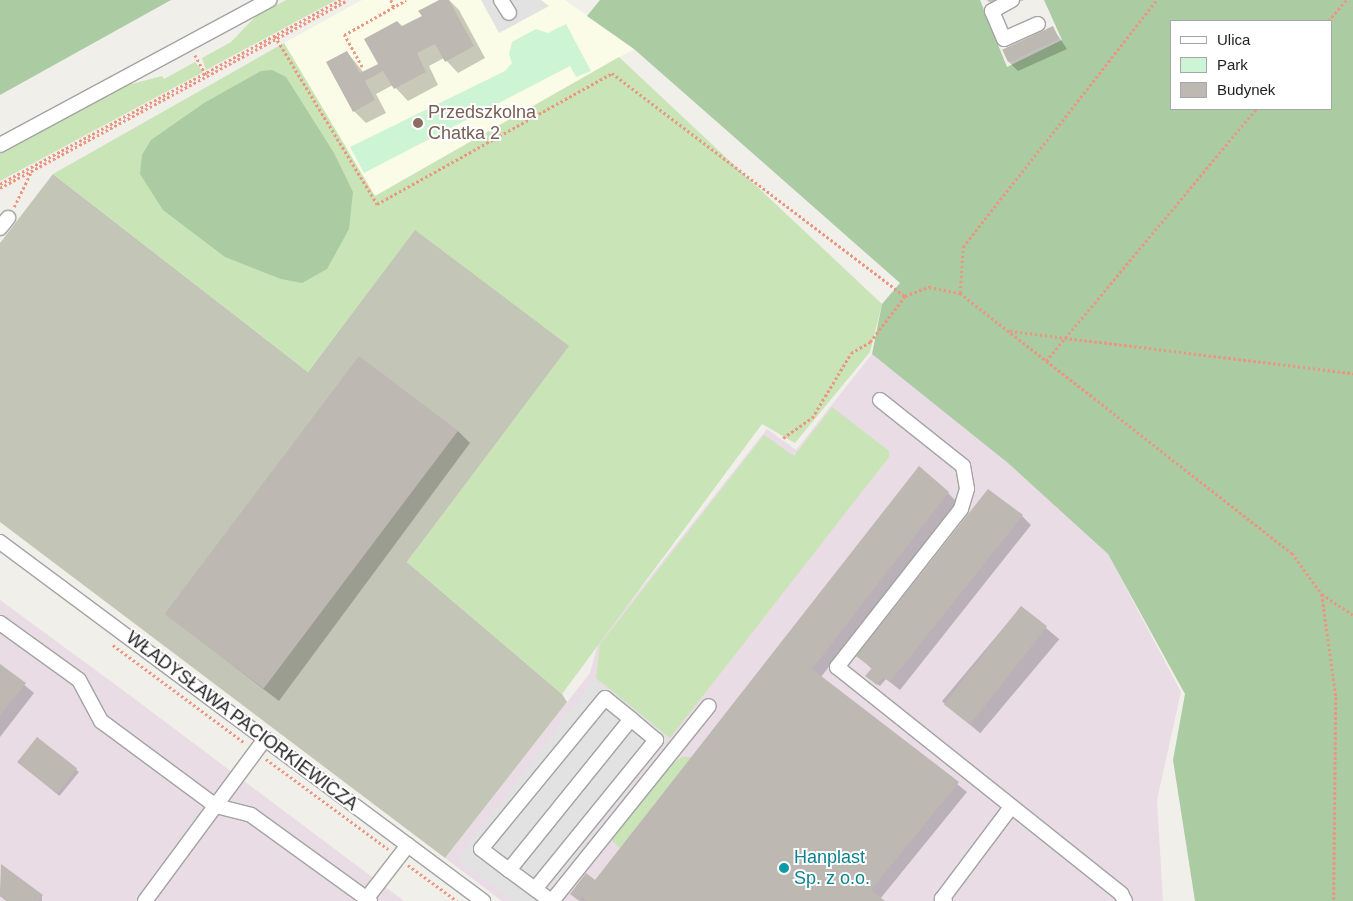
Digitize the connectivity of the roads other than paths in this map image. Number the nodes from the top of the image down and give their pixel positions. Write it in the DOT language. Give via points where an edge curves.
graph roads {
  1 [pos="269,0"];
  2 [pos="500,0"];
  3 [pos="1012,0"];
  4 [pos="509,13"];
  5 [pos="1038,24"];
  6 [pos="0,145"];
  7 [pos="880,400"];
  8 [pos="0,542"];
  9 [pos="0,623"];
  10 [pos="709,706"];
  11 [pos="631,719"];
  12 [pos="265,738"];
  13 [pos="216,806"];
  14 [pos="1011,807"];
  15 [pos="408,845"];
  16 [pos="509,870"];
  17 [pos="535,889"];
  18 [pos="369,900"];
  19 [pos="480,900"];
  20 [pos="145,901"];
  21 [pos="552,901"];
  22 [pos="945,901"];
  23 [pos="1125,901"];
  1 -- 6 [label="street"];
  2 -- 4 [label="street"];
  3 -- 5 [label="street" via="992,11 1004,39"];
  7 -- 14 [label="street" via="963,466 967,489 961,509 837,667"];
  8 -- 12 [label="street, WŁADYSŁAWA PACIORKIEWICZA"];
  9 -- 13 [label="street" via="79,680 100,721"];
  10 -- 21 [label="street"];
  11 -- 16 [label="street"];
  11 -- 16 [label="street" via="606,698 481,849"];
  11 -- 17 [label="street" via="656,740"];
  12 -- 13 [label="street"];
  12 -- 15 [label="street, WŁADYSŁAWA PACIORKIEWICZA"];
  13 -- 18 [label="street" via="250,815"];
  13 -- 20 [label="street"];
  14 -- 22 [label="street" via="942,898"];
  14 -- 23 [label="street" via="1121,894"];
  15 -- 18 [label="street"];
  15 -- 19 [label="street, WŁADYSŁAWA PACIORKIEWICZA"];
  16 -- 17 [label="street"];
  17 -- 21 [label="street"];
}
